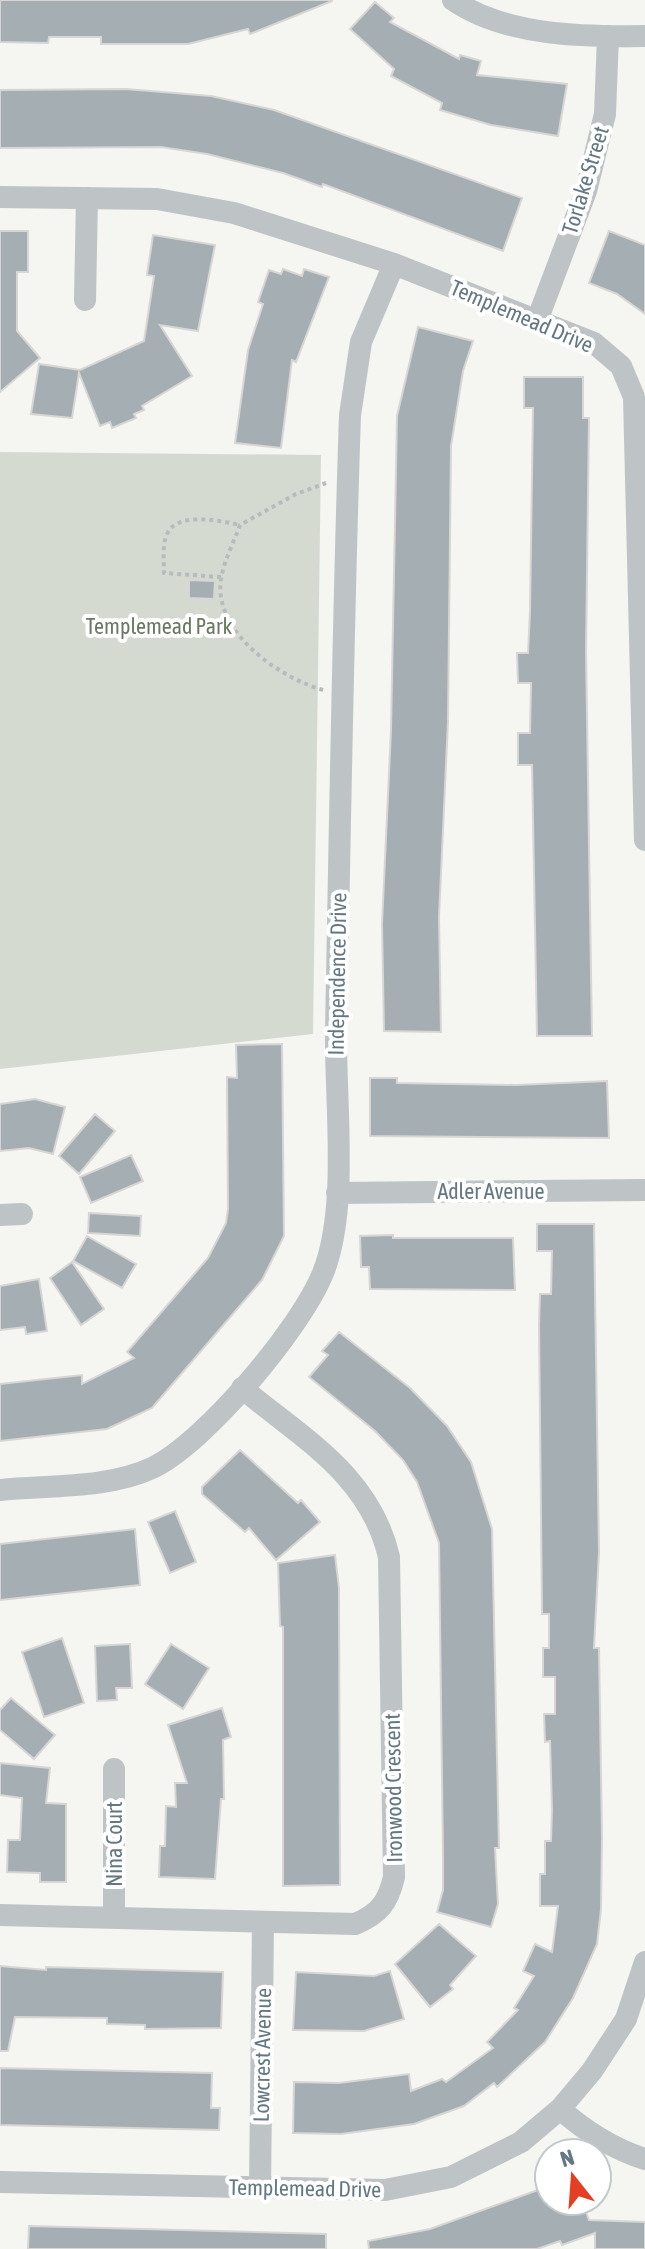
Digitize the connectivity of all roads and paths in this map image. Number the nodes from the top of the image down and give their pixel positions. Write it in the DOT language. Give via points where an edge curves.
graph roads {
  1 [pos="453,0"];
  2 [pos="608,36"];
  3 [pos="645,36"];
  4 [pos="0,197"];
  5 [pos="87,198"];
  6 [pos="394,264"];
  7 [pos="85,300"];
  8 [pos="538,318"];
  9 [pos="348,480"];
  10 [pos="240,525"];
  11 [pos="221,577"];
  12 [pos="343,694"];
  13 [pos="645,840"];
  14 [pos="645,1190"];
  15 [pos="337,1193"];
  16 [pos="242,1388"];
  17 [pos="0,1490"];
  18 [pos="114,1769"];
  19 [pos="0,1915"];
  20 [pos="114,1918"];
  21 [pos="263,1922"];
  22 [pos="645,1962"];
  23 [pos="560,2109"];
  24 [pos="645,2159"];
  25 [pos="0,2182"];
  26 [pos="260,2188"];
  1 -- 2 [label="street" via="510,25"];
  2 -- 3 [label="street"];
  2 -- 8 [label="street, Torlake Street" via="605,114 586,191"];
  4 -- 5 [label="street, Templemead Drive"];
  5 -- 6 [label="street, Templemead Drive" via="157,199 234,213"];
  5 -- 7 [label="street"];
  6 -- 8 [label="street, Templemead Drive"];
  6 -- 9 [label="street, Independence Drive" via="357,361"];
  8 -- 13 [label="street, Templemead Drive" via="594,343 621,366 634,397"];
  9 -- 10 [label="path" via="296,494"];
  9 -- 12 [label="street, Independence Drive"];
  10 -- 11 [label="path"];
  10 -- 11 [label="path" via="184,520 168,531 164,573"];
  11 -- 12 [label="path" via="221,599 254,649 301,684"];
  12 -- 15 [label="street, Independence Drive"];
  14 -- 15 [label="street, Adler Avenue"];
  15 -- 16 [label="street, Independence Drive" via="333,1242 312,1298"];
  16 -- 17 [label="street, Independence Drive" via="191,1443 151,1468 114,1479"];
  16 -- 21 [label="street, Ironwood Crescent" via="353,1480 376,1514 389,1557 391,1893 375,1916 355,1924"];
  18 -- 20 [label="street, Nina Court"];
  19 -- 20 [label="street, Ironwood Crescent"];
  20 -- 21 [label="street, Ironwood Crescent"];
  21 -- 26 [label="street, Lowcrest Avenue"];
  22 -- 23 [label="street, Templemead Drive" via="626,2019"];
  23 -- 24 [label="street" via="579,2126"];
  23 -- 26 [label="street, Templemead Drive" via="521,2142 451,2177 385,2190"];
  25 -- 26 [label="street, Templemead Drive"];
}
